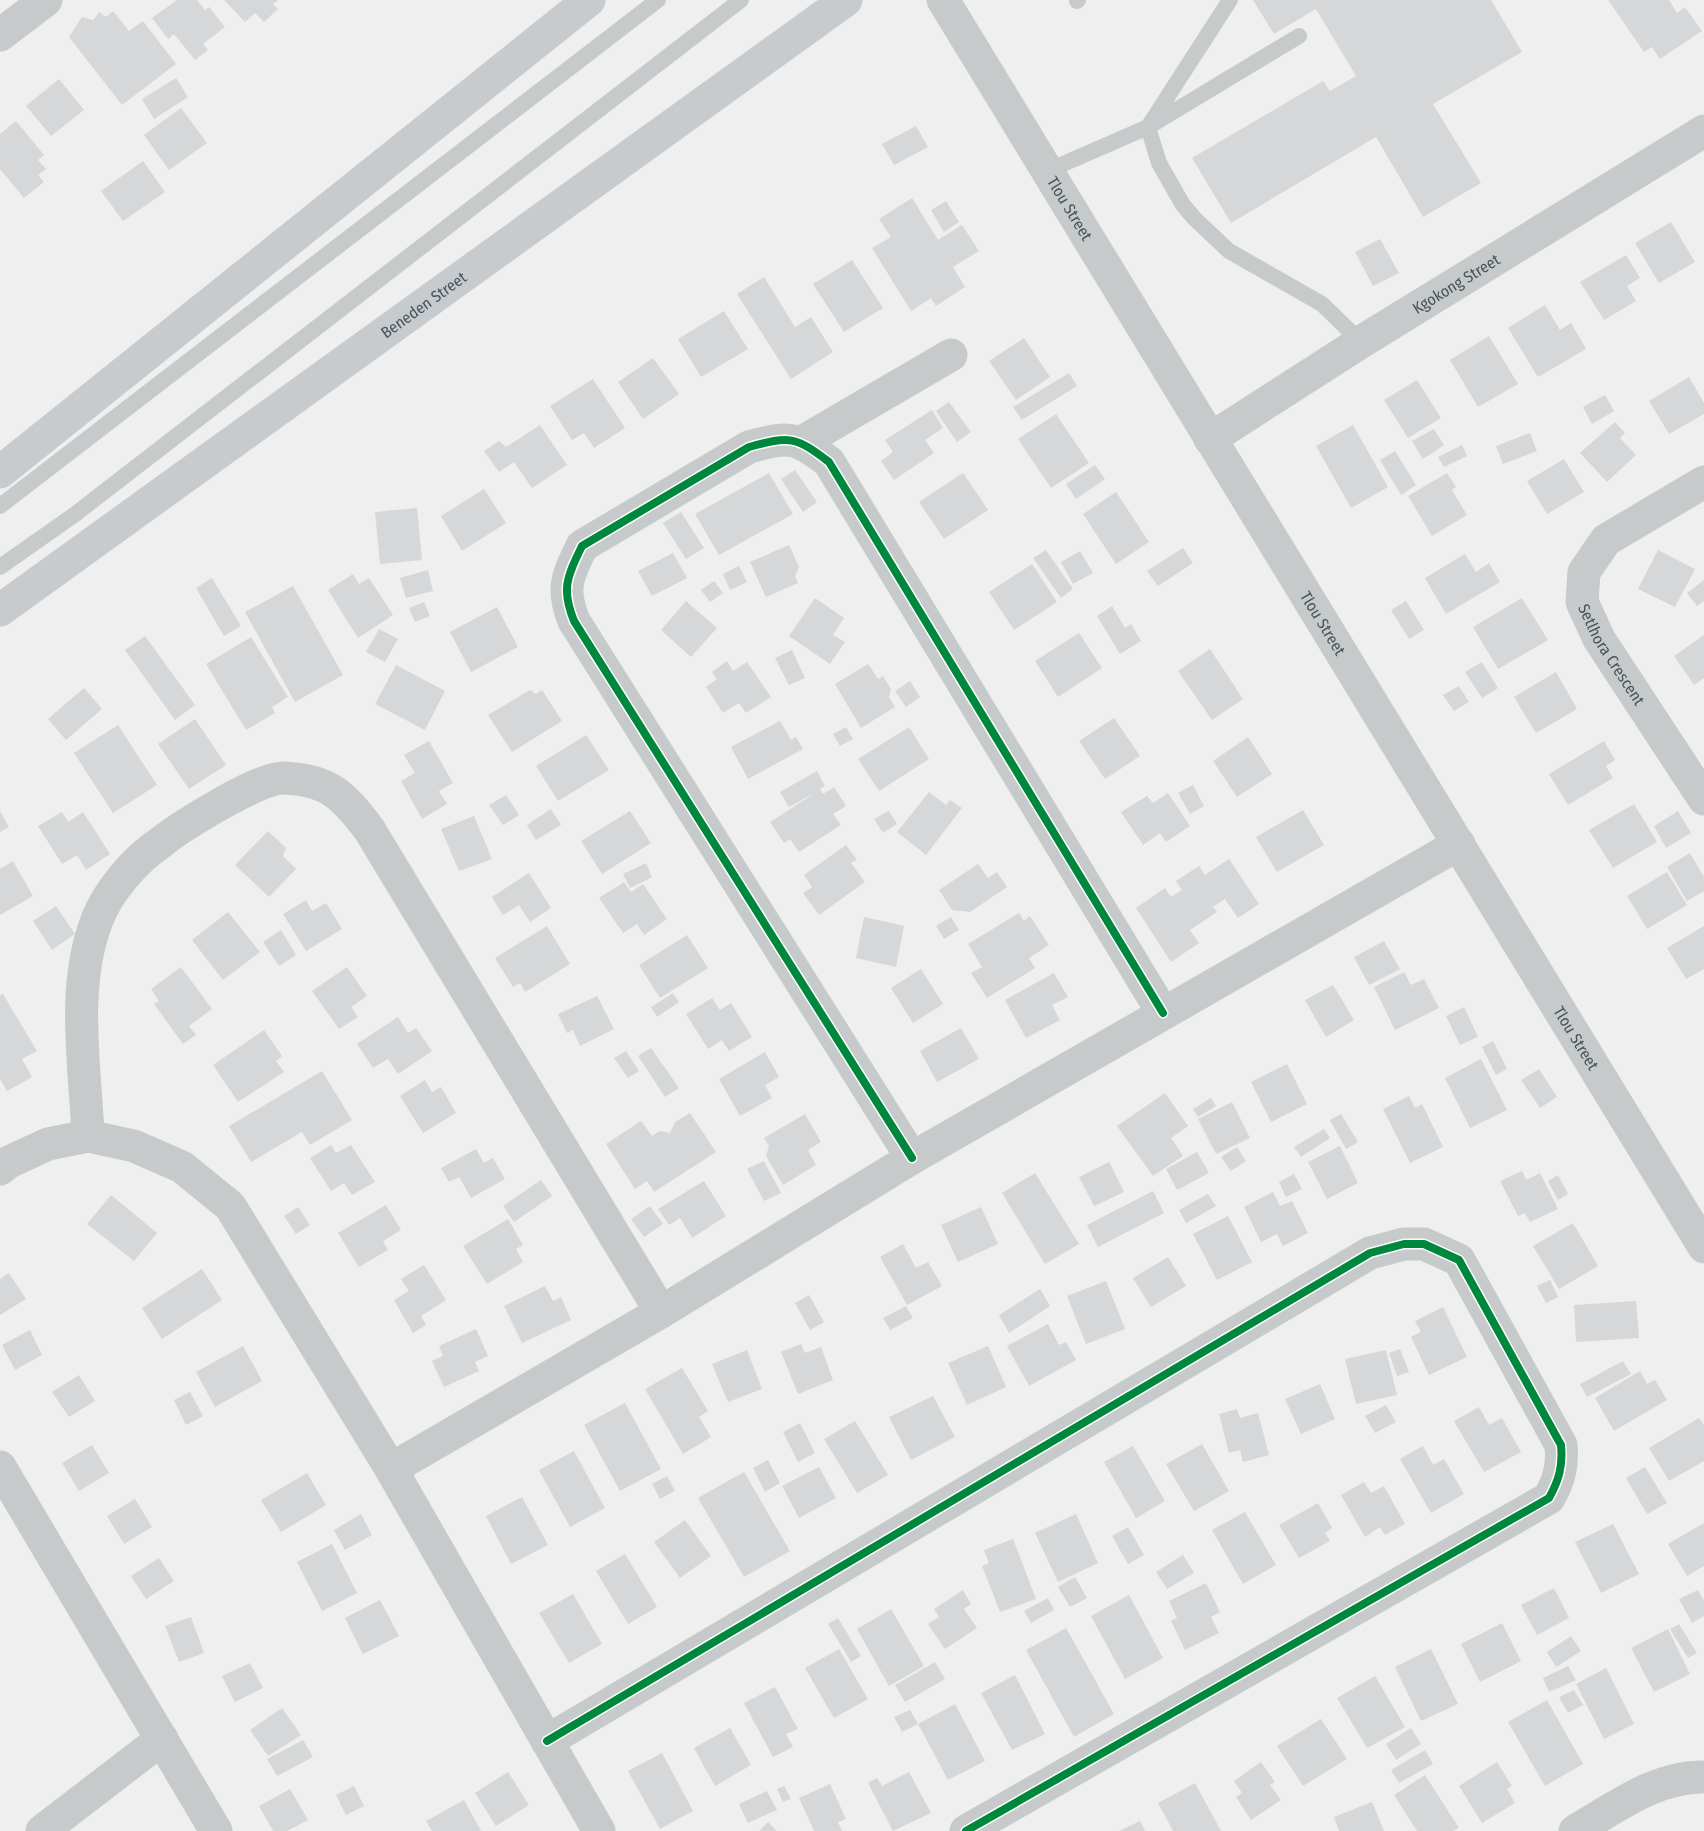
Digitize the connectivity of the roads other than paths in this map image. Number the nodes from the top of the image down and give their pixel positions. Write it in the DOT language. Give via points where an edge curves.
graph roads {
  1 [pos="46,0"];
  2 [pos="589,0"];
  3 [pos="658,0"];
  4 [pos="741,0"];
  5 [pos="846,0"];
  6 [pos="943,0"];
  7 [pos="1230,0"];
  8 [pos="0,34"];
  9 [pos="1299,36"];
  10 [pos="1148,127"];
  11 [pos="1704,131"];
  12 [pos="1047,171"];
  13 [pos="1361,342"];
  14 [pos="951,355"];
  15 [pos="1210,439"];
  16 [pos="802,442"];
  17 [pos="0,472"];
  18 [pos="1704,482"];
  19 [pos="0,506"];
  20 [pos="0,567"];
  21 [pos="0,610"];
  22 [pos="1704,799"];
  23 [pos="1460,844"];
  24 [pos="1163,1013"];
  25 [pos="88,1136"];
  26 [pos="912,1158"];
  27 [pos="3,1159"];
  28 [pos="1704,1247"];
  29 [pos="661,1312"];
  30 [pos="0,1467"];
  31 [pos="392,1469"];
  32 [pos="9,1505"];
  33 [pos="162,1739"];
  34 [pos="547,1741"];
  35 [pos="1704,1777"];
  36 [pos="42,1831"];
  37 [pos="216,1831"];
  38 [pos="599,1831"];
  39 [pos="966,1831"];
  40 [pos="1575,1831"];
  1 -- 8 [label="street"];
  2 -- 17 [label="main road"];
  3 -- 19 [label="lane"];
  4 -- 20 [label="lane"];
  5 -- 21 [label="main road, Beneden Street"];
  6 -- 12 [label="street, Tlou Street"];
  7 -- 10 [label="lane"];
  9 -- 10 [label="lane"];
  10 -- 12 [label="lane"];
  10 -- 13 [label="lane" via="1164,172 1195,219 1229,251 1322,304"];
  11 -- 13 [label="street, Kgokong Street"];
  12 -- 15 [label="street, Tlou Street"];
  13 -- 15 [label="street, Kgokong Street"];
  14 -- 16 [label="street"];
  15 -- 23 [label="street, Tlou Street"];
  16 -- 24 [label="street" via="829,462"];
  16 -- 26 [label="street" via="776,440 749,447 582,546 570,571 565,599 580,632"];
  18 -- 22 [label="street, Setlhora Crescent" via="1606,540 1584,572 1582,602 1599,639"];
  23 -- 24 [label="street"];
  23 -- 28 [label="street, Tlou Street"];
  24 -- 26 [label="street"];
  25 -- 27 [label="street"];
  25 -- 29 [label="street" via="82,990 97,918 112,892 159,843 242,792 281,777 320,784 345,797 369,829"];
  25 -- 31 [label="street" via="134,1146 182,1167 230,1206"];
  26 -- 29 [label="street"];
  29 -- 31 [label="street"];
  30 -- 32 [label="street"];
  31 -- 34 [label="street"];
  32 -- 33 [label="street"];
  33 -- 36 [label="street"];
  33 -- 37 [label="street"];
  34 -- 38 [label="street"];
  34 -- 39 [label="street" via="1370,1253 1404,1244 1424,1244 1459,1260 1561,1445 1558,1482 1549,1498"];
  35 -- 40 [label="street" via="1655,1785"];
}
